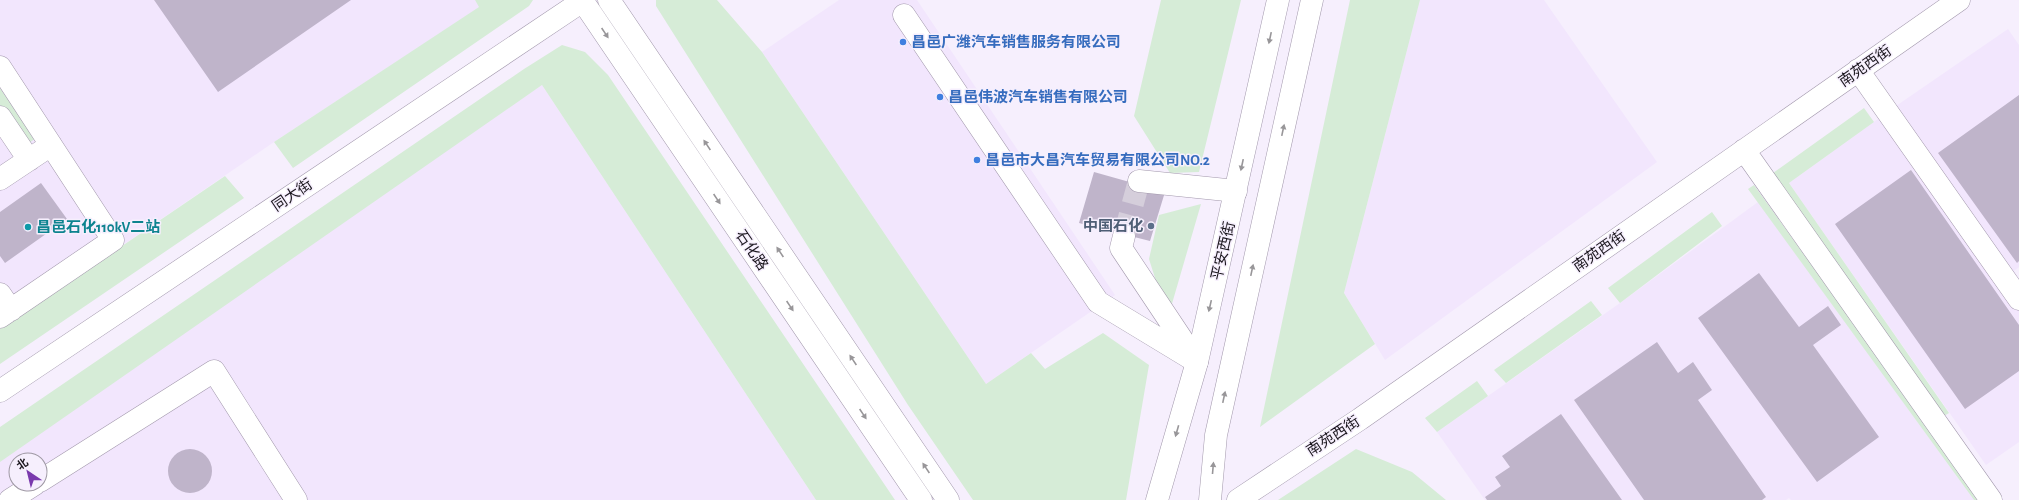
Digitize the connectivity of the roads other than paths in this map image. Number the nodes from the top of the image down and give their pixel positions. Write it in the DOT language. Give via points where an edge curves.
graph roads {
  1 [pos="583,0"];
  2 [pos="609,0"];
  3 [pos="1278,0"];
  4 [pos="1312,0"];
  5 [pos="1959,0"];
  6 [pos="904,15"];
  7 [pos="0,67"];
  8 [pos="1858,70"];
  9 [pos="0,117"];
  10 [pos="51,145"];
  11 [pos="1744,150"];
  12 [pos="29,160"];
  13 [pos="0,179"];
  14 [pos="1139,181"];
  15 [pos="1236,191"];
  16 [pos="1124,236"];
  17 [pos="2019,299"];
  18 [pos="4,307"];
  19 [pos="1197,362"];
  20 [pos="0,391"];
  21 [pos="48,476"];
  22 [pos="22,492"];
  23 [pos="0,494"];
  24 [pos="4,500"];
  25 [pos="10,500"];
  26 [pos="296,500"];
  27 [pos="921,500"];
  28 [pos="948,500"];
  29 [pos="1157,500"];
  30 [pos="1210,500"];
  31 [pos="1238,500"];
  32 [pos="1991,500"];
  1 -- 20 [label="main road, 同大街"];
  1 -- 27 [label="main road, 石化路, one-way"];
  28 -- 2 [label="main road, 石化路, one-way"];
  3 -- 15 [label="main road, 平安西街, one-way"];
  30 -- 4 [label="main road, one-way" via="1216,435"];
  5 -- 8 [label="main road, 南苑西街"];
  6 -- 19 [label="main road" via="1098,302"];
  7 -- 10 [label="main road"];
  8 -- 11 [label="main road, 南苑西街"];
  8 -- 17 [label="main road"];
  9 -- 12 [label="main road"];
  10 -- 12 [label="main road"];
  10 -- 18 [label="main road" via="113,240"];
  11 -- 31 [label="main road, 南苑西街" via="1360,419"];
  11 -- 32 [label="main road"];
  12 -- 13 [label="main road"];
  14 -- 15 [label="main road"];
  15 -- 19 [label="main road, 平安西街, one-way"];
  16 -- 19 [label="main road" via="1120,248"];
  19 -- 29 [label="main road, 平安西街, one-way"];
  21 -- 26 [label="main road" via="214,371"];
  22 -- 25 [label="main road"];
  23 -- 24 [label="main road"];
}
